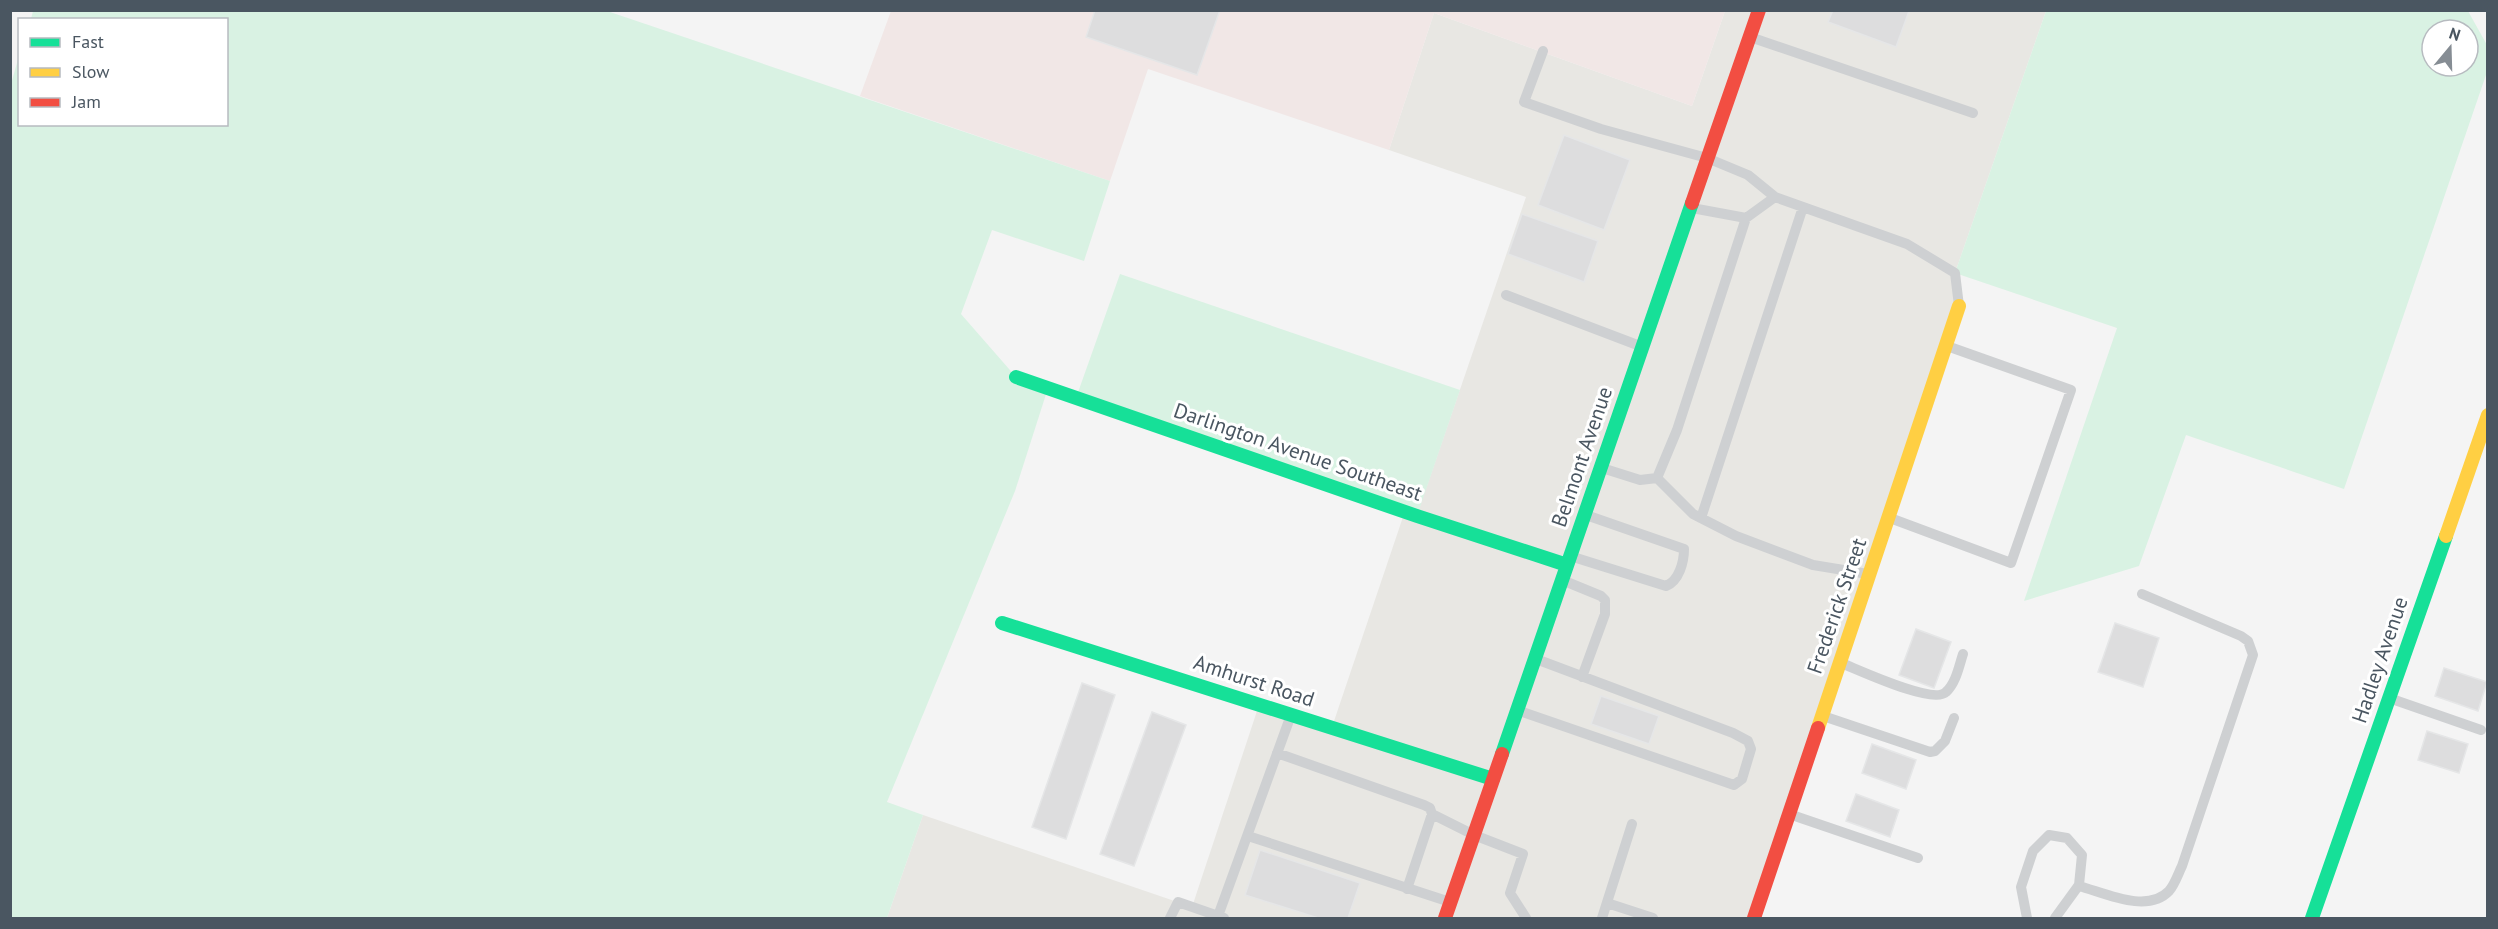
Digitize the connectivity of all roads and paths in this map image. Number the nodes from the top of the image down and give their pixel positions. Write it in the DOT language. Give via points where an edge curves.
graph roads {
  1 [pos="1743,10"];
  2 [pos="1758,13"];
  3 [pos="1749,37"];
  4 [pos="1543,51"];
  5 [pos="1972,113"];
  6 [pos="1707,158"];
  7 [pos="1775,197"];
  8 [pos="1803,207"];
  9 [pos="1690,208"];
  10 [pos="1746,218"];
  11 [pos="1506,295"];
  12 [pos="1959,306"];
  13 [pos="1946,346"];
  14 [pos="1642,347"];
  15 [pos="1016,377"];
  16 [pos="2487,416"];
  17 [pos="1600,468"];
  18 [pos="1657,478"];
  19 [pos="1584,514"];
  20 [pos="1701,518"];
  21 [pos="1889,518"];
  22 [pos="1568,560"];
  23 [pos="1870,574"];
  24 [pos="1561,580"];
  25 [pos="2142,594"];
  26 [pos="1002,623"];
  27 [pos="1963,654"];
  28 [pos="1534,658"];
  29 [pos="1840,663"];
  30 [pos="1582,677"];
  31 [pos="2389,698"];
  32 [pos="1517,710"];
  33 [pos="1291,715"];
  34 [pos="1822,716"];
  35 [pos="1954,718"];
  36 [pos="2481,730"];
  37 [pos="1277,753"];
  38 [pos="1493,779"];
  39 [pos="1432,814"];
  40 [pos="1789,814"];
  41 [pos="1632,824"];
  42 [pos="1473,835"];
  43 [pos="1248,836"];
  44 [pos="1918,858"];
  45 [pos="2079,886"];
  46 [pos="1407,889"];
  47 [pos="1607,903"];
  48 [pos="1447,911"];
  49 [pos="1221,917"];
  50 [pos="1170,918"];
  51 [pos="1463,918"];
  52 [pos="1526,918"];
  53 [pos="1602,918"];
  54 [pos="1653,918"];
  55 [pos="1754,918"];
  56 [pos="2027,918"];
  57 [pos="2055,918"];
  58 [pos="2312,918"];
  1 -- 2 [label="lane"];
  2 -- 3 [label="street, Belmont Avenue"];
  3 -- 5 [label="lane"];
  3 -- 6 [label="street, Belmont Avenue"];
  4 -- 6 [label="lane" via="1524,102 1601,129"];
  6 -- 7 [label="lane" via="1748,176"];
  6 -- 9 [label="street, Belmont Avenue"];
  7 -- 8 [label="lane"];
  7 -- 10 [label="lane"];
  8 -- 12 [label="lane" via="1907,244 1955,273"];
  8 -- 20 [label="lane"];
  9 -- 10 [label="lane"];
  9 -- 14 [label="street, Belmont Avenue"];
  10 -- 18 [label="lane" via="1677,430"];
  11 -- 14 [label="lane"];
  12 -- 13 [label="street, Frederick Street"];
  13 -- 21 [label="street, Frederick Street"];
  13 -- 21 [label="lane" via="2071,390 2011,563"];
  14 -- 17 [label="street, Belmont Avenue"];
  15 -- 22 [label="street, Darlington Avenue Southeast" via="1405,512"];
  16 -- 31 [label="street, Hadley Avenue"];
  17 -- 18 [label="lane" via="1640,480"];
  17 -- 19 [label="street, Belmont Avenue"];
  18 -- 20 [label="lane"];
  19 -- 22 [label="street, Belmont Avenue"];
  19 -- 22 [label="lane" via="1684,549 1678,576 1666,586"];
  20 -- 23 [label="lane" via="1813,566"];
  21 -- 23 [label="street, Frederick Street"];
  22 -- 24 [label="street, Belmont Avenue"];
  23 -- 29 [label="street, Frederick Street"];
  24 -- 28 [label="street, Belmont Avenue"];
  24 -- 30 [label="lane" via="1605,600 1605,614"];
  25 -- 45 [label="lane" via="2241,636 2248,641 2253,655 2182,866 2169,891 2155,901 2143,903"];
  26 -- 33 [label="street, Amhurst Road"];
  27 -- 29 [label="lane" via="1951,686 1939,696 1916,692"];
  28 -- 30 [label="lane"];
  28 -- 32 [label="street, Belmont Avenue"];
  29 -- 34 [label="street, Frederick Street"];
  30 -- 32 [label="lane" via="1748,741 1751,749 1742,779 1734,785 1717,780"];
  31 -- 36 [label="lane"];
  31 -- 58 [label="street, Hadley Avenue"];
  32 -- 38 [label="street, Belmont Avenue"];
  33 -- 37 [label="lane"];
  33 -- 38 [label="street, Amhurst Road"];
  34 -- 35 [label="lane" via="1930,752 1945,741"];
  34 -- 40 [label="street, Frederick Street"];
  37 -- 39 [label="lane" via="1424,805"];
  37 -- 43 [label="lane"];
  38 -- 42 [label="street, Belmont Avenue"];
  39 -- 42 [label="lane"];
  39 -- 46 [label="lane"];
  40 -- 44 [label="lane"];
  40 -- 55 [label="street, Frederick Street"];
  41 -- 47 [label="lane"];
  42 -- 48 [label="street, Belmont Avenue"];
  42 -- 52 [label="lane" via="1523,854 1510,893"];
  43 -- 46 [label="lane"];
  43 -- 49 [label="lane"];
  45 -- 56 [label="lane" via="2082,855 2067,838 2049,835 2033,851 2021,888"];
  45 -- 57 [label="lane"];
  46 -- 48 [label="lane"];
  47 -- 53 [label="lane"];
  47 -- 54 [label="lane"];
  48 -- 51 [label="street"];
  49 -- 50 [label="lane" via="1178,902"];
}
